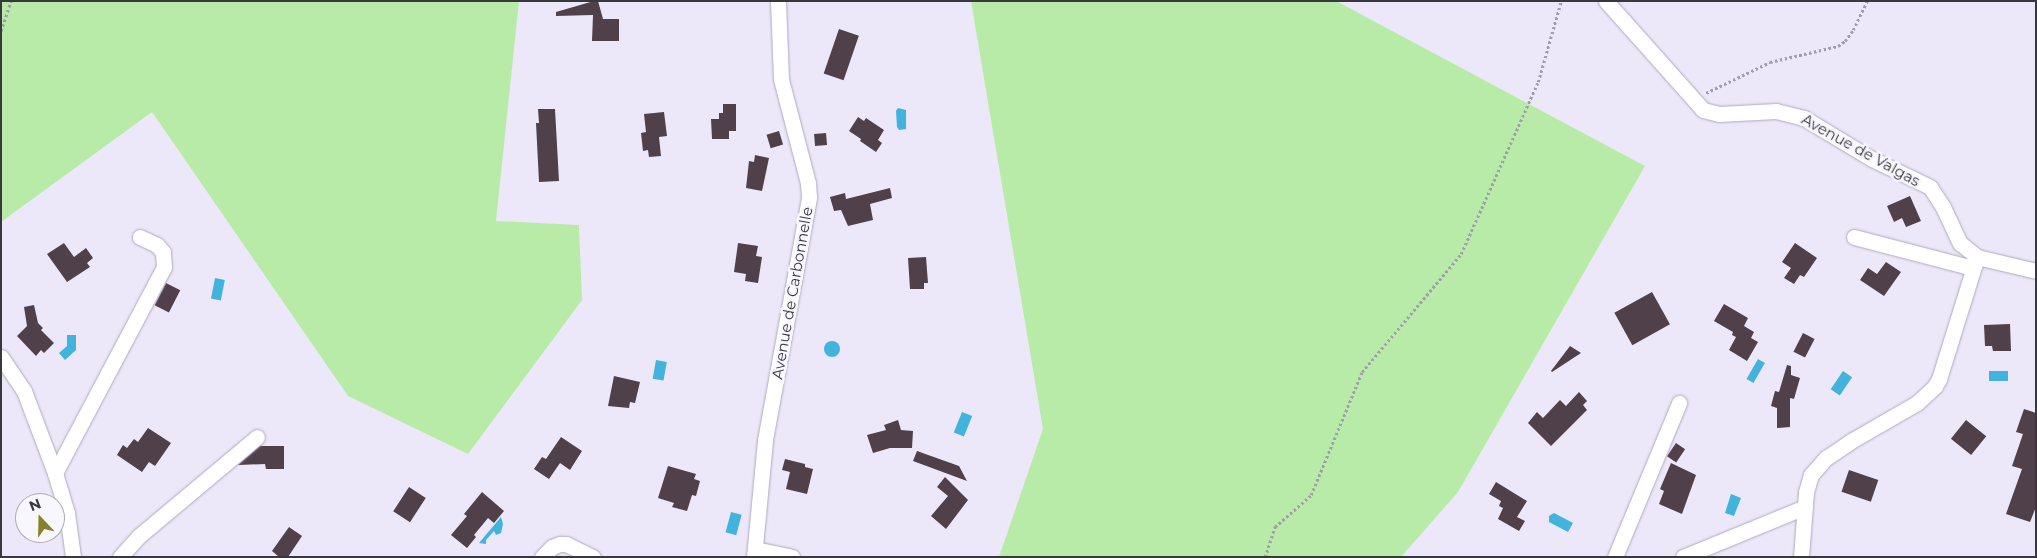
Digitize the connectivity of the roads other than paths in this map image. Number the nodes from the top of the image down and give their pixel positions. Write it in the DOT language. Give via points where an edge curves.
graph roads {
  1 [pos="778,1"];
  2 [pos="1606,1"];
  3 [pos="1854,237"];
  4 [pos="140,238"];
  5 [pos="1975,262"];
  6 [pos="2036,271"];
  7 [pos="1,357"];
  8 [pos="1679,403"];
  9 [pos="257,437"];
  10 [pos="56,473"];
  11 [pos="1805,507"];
  12 [pos="755,553"];
  13 [pos="73,557"];
  14 [pos="120,557"];
  15 [pos="542,557"];
  16 [pos="593,557"];
  17 [pos="792,557"];
  18 [pos="1615,557"];
  19 [pos="1683,557"];
  20 [pos="1801,557"];
  1 -- 12 [label="street, Avenue de Carbonnelle" via="781,79 809,198 765,440"];
  2 -- 5 [label="street, Avenue de Valgas" via="1708,113 1776,111 1804,118 1872,159 1930,188 1960,243"];
  3 -- 5 [label="street"];
  4 -- 10 [label="street" via="157,245 163,252 164,267"];
  5 -- 6 [label="street"];
  5 -- 11 [label="street" via="1935,386 1916,402 1826,458 1811,475"];
  7 -- 10 [label="street" via="24,391"];
  8 -- 18 [label="street"];
  9 -- 14 [label="street" via="139,536"];
  10 -- 13 [label="street" via="67,513"];
  11 -- 19 [label="street"];
  11 -- 20 [label="street"];
  12 -- 17 [label="street"];
  15 -- 16 [label="street" via="560,544"];
}
